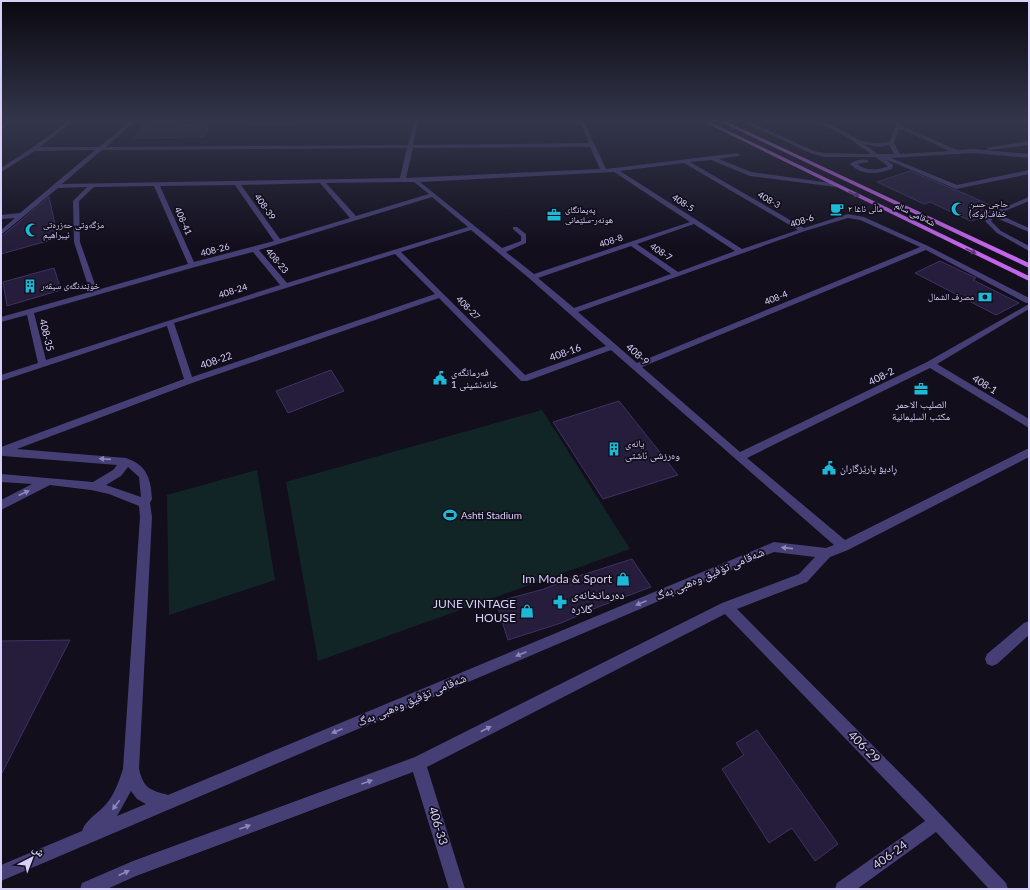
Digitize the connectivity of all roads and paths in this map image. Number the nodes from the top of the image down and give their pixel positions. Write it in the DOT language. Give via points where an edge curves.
graph roads {
  1 [pos="11,164"];
  2 [pos="83,164"];
  3 [pos="406,164"];
  4 [pos="601,164"];
  5 [pos="665,164"];
  6 [pos="688,164"];
  7 [pos="724,164"];
  8 [pos="790,164"];
  9 [pos="811,164"];
  10 [pos="854,164"];
  11 [pos="888,164"];
  12 [pos="896,164"];
  13 [pos="1,170"];
  14 [pos="615,170"];
  15 [pos="604,171"];
  16 [pos="1029,172"];
  17 [pos="415,180"];
  18 [pos="402,181"];
  19 [pos="323,183"];
  20 [pos="238,184"];
  21 [pos="56,186"];
  22 [pos="92,186"];
  23 [pos="157,186"];
  24 [pos="836,186"];
  25 [pos="433,195"];
  26 [pos="1029,199"];
  27 [pos="993,214"];
  28 [pos="22,215"];
  29 [pos="1,218"];
  30 [pos="354,218"];
  31 [pos="695,222"];
  32 [pos="473,227"];
  33 [pos="515,228"];
  34 [pos="803,230"];
  35 [pos="1029,230"];
  36 [pos="1,233"];
  37 [pos="278,241"];
  38 [pos="633,244"];
  39 [pos="926,247"];
  40 [pos="1028,247"];
  41 [pos="255,249"];
  42 [pos="502,251"];
  43 [pos="397,252"];
  44 [pos="741,252"];
  45 [pos="192,265"];
  46 [pos="1029,266"];
  47 [pos="678,275"];
  48 [pos="533,277"];
  49 [pos="1029,279"];
  50 [pos="285,286"];
  51 [pos="94,293"];
  52 [pos="440,295"];
  53 [pos="1029,301"];
  54 [pos="1029,306"];
  55 [pos="30,312"];
  56 [pos="574,312"];
  57 [pos="1,320"];
  58 [pos="170,322"];
  59 [pos="613,346"];
  60 [pos="43,364"];
  61 [pos="930,364"];
  62 [pos="635,367"];
  63 [pos="1,378"];
  64 [pos="524,379"];
  65 [pos="189,381"];
  66 [pos="1029,424"];
  67 [pos="1,451"];
  68 [pos="1029,452"];
  69 [pos="739,458"];
  70 [pos="126,462"];
  71 [pos="1,478"];
  72 [pos="48,482"];
  73 [pos="94,486"];
  74 [pos="144,502"];
  75 [pos="1,505"];
  76 [pos="844,546"];
  77 [pos="826,553"];
  78 [pos="726,607"];
  79 [pos="1029,627"];
  80 [pos="992,659"];
  81 [pos="418,763"];
  82 [pos="131,769"];
  83 [pos="168,802"];
  84 [pos="937,822"];
  85 [pos="76,841"];
  86 [pos="1,873"];
  87 [pos="88,889"];
  88 [pos="457,889"];
  89 [pos="843,889"];
  90 [pos="1000,889"];
  1 -- 13 [label="street"];
  2 -- 21 [label="street"];
  3 -- 18 [label="street"];
  4 -- 15 [label="street"];
  5 -- 14 [label="street"];
  6 -- 34 [label="street, 408-3"];
  7 -- 24 [label="street" via="750,174"];
  8 -- 24 [label="main road, شەقامی سالم"];
  9 -- 46 [label="main road, شەقامی سالم"];
  10 -- 11 [label="street" via="875,173 890,168"];
  12 -- 16 [label="street" via="956,187"];
  14 -- 15 [label="street"];
  14 -- 31 [label="street, 408-5"];
  15 -- 17 [label="street"];
  17 -- 18 [label="street"];
  17 -- 25 [label="street, 408-9"];
  18 -- 19 [label="street"];
  19 -- 20 [label="street"];
  19 -- 30 [label="street"];
  20 -- 23 [label="street"];
  20 -- 37 [label="street, 408-39"];
  21 -- 22 [label="street"];
  21 -- 28 [label="street"];
  22 -- 23 [label="street"];
  22 -- 51 [label="street" via="76,201 77,242"];
  23 -- 45 [label="street, 408-41"];
  24 -- 49 [label="main road, شەقامی سالم, one-way"];
  25 -- 30 [label="street, 408-26"];
  25 -- 32 [label="street, 408-9"];
  26 -- 27 [label="street"];
  27 -- 35 [label="street"];
  27 -- 40 [label="street" via="988,221 991,226"];
  28 -- 29 [label="street"];
  28 -- 36 [label="street"];
  30 -- 37 [label="street, 408-26"];
  31 -- 38 [label="street, 408-8"];
  31 -- 44 [label="street, 408-5"];
  32 -- 42 [label="street, 408-9"];
  32 -- 43 [label="street, 408-24"];
  33 -- 42 [label="street" via="524,235 524,242"];
  34 -- 39 [label="street, 408-6" via="848,216 862,218"];
  34 -- 44 [label="street, 408-6"];
  37 -- 41 [label="street, 408-26"];
  38 -- 47 [label="street, 408-7"];
  38 -- 48 [label="street, 408-8"];
  39 -- 53 [label="street, 408-6"];
  39 -- 62 [label="street, 408-4"];
  41 -- 45 [label="street, 408-26"];
  41 -- 50 [label="street, 408-23"];
  42 -- 48 [label="street, 408-9"];
  43 -- 50 [label="street, 408-24"];
  43 -- 52 [label="street, 408-27"];
  44 -- 47 [label="street, 408-6"];
  45 -- 51 [label="street, 408-26"];
  47 -- 56 [label="street, 408-6"];
  48 -- 56 [label="street, 408-9"];
  50 -- 58 [label="street, 408-24"];
  51 -- 55 [label="street, 408-26"];
  52 -- 64 [label="street, 408-27"];
  52 -- 65 [label="street, 408-22"];
  54 -- 61 [label="street, 408-2"];
  55 -- 57 [label="street, 408-26"];
  55 -- 60 [label="street, 408-35"];
  56 -- 59 [label="street, 408-9"];
  58 -- 60 [label="street, 408-24"];
  58 -- 65 [label="street"];
  59 -- 62 [label="street, 408-9"];
  59 -- 64 [label="street, 408-16"];
  60 -- 63 [label="street, 408-24"];
  61 -- 66 [label="street, 408-1"];
  61 -- 69 [label="street, 408-2"];
  62 -- 69 [label="street, 408-9"];
  65 -- 67 [label="street, 408-22"];
  70 -- 67 [label="street, one-way"];
  68 -- 76 [label="street, شەقامی تۆفیق وەهبی بەگ"];
  69 -- 76 [label="street, 408-9"];
  70 -- 73 [label="street" via="117,473"];
  70 -- 74 [label="street" via="142,471 146,479 147,499"];
  71 -- 72 [label="street"];
  72 -- 73 [label="street"];
  75 -- 72 [label="street, one-way"];
  73 -- 74 [label="street" via="110,489"];
  74 -- 82 [label="street" via="146,522"];
  76 -- 77 [label="street, شەقامی تۆفیق وەهبی بەگ"];
  77 -- 78 [label="street, شەقامی تۆفیق وەهبی بەگ" via="803,578"];
  77 -- 83 [label="street, شەقامی تۆفیق وەهبی بەگ, one-way" via="774,547"];
  81 -- 78 [label="street, شەقامی تۆفیق وەهبی بەگ, one-way"];
  78 -- 84 [label="street, 406-29"];
  79 -- 80 [label="street"];
  87 -- 81 [label="street, شەقامی تۆفیق وەهبی بەگ, one-way" via="134,869"];
  81 -- 88 [label="street, 406-33"];
  82 -- 83 [label="street" via="139,790 152,800"];
  82 -- 85 [label="street, one-way" via="120,801 104,820"];
  83 -- 85 [label="street, شەقامی تۆفیق وەهبی بەگ"];
  84 -- 89 [label="street, 406-24"];
  84 -- 90 [label="street, 406-29"];
  85 -- 86 [label="street, شەقامی تۆفیق وەهبی بەگ"];
}
